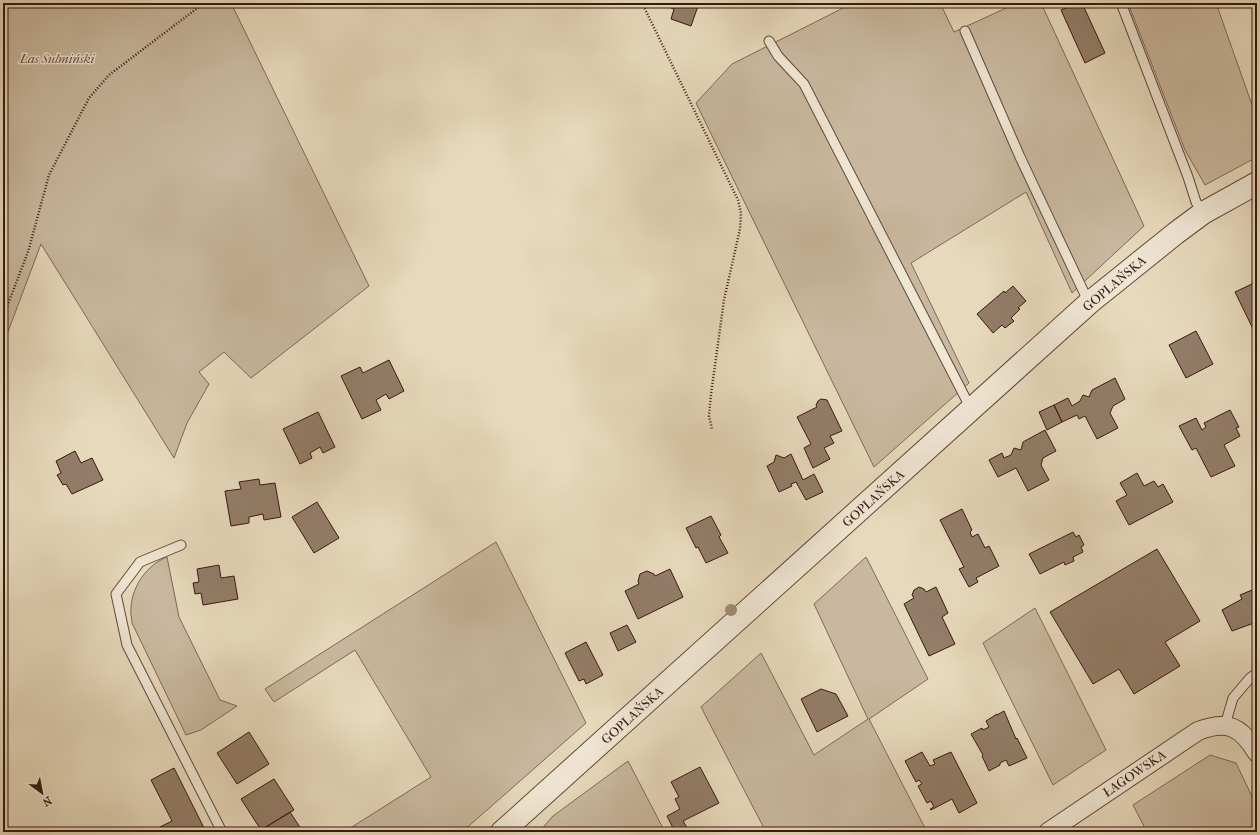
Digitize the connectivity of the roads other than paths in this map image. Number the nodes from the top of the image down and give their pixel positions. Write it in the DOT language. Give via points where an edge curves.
graph roads {
  1 [pos="1121,3"];
  2 [pos="965,31"];
  3 [pos="769,41"];
  4 [pos="1257,183"];
  5 [pos="1203,213"];
  6 [pos="1089,303"];
  7 [pos="971,409"];
  8 [pos="181,545"];
  9 [pos="1257,673"];
  10 [pos="1225,725"];
  11 [pos="1257,753"];
  12 [pos="222,832"];
  13 [pos="502,832"];
  14 [pos="1048,832"];
  1 -- 5 [label="lane" via="1196,202"];
  2 -- 6 [label="lane" via="1020,157"];
  3 -- 7 [label="lane" via="778,56 804,84"];
  4 -- 5 [label="street, GOPLAŃSKA"];
  5 -- 6 [label="street, GOPLAŃSKA"];
  6 -- 7 [label="street, GOPLAŃSKA"];
  7 -- 13 [label="street, GOPLAŃSKA"];
  8 -- 12 [label="lane" via="140,562 116,594 127,645"];
  9 -- 10 [label="lane" via="1233,698"];
  10 -- 11 [label="street" via="1238,730 1250,741"];
  10 -- 14 [label="street, ŁAGOWSKA" via="1211,726 1193,734"];
}
